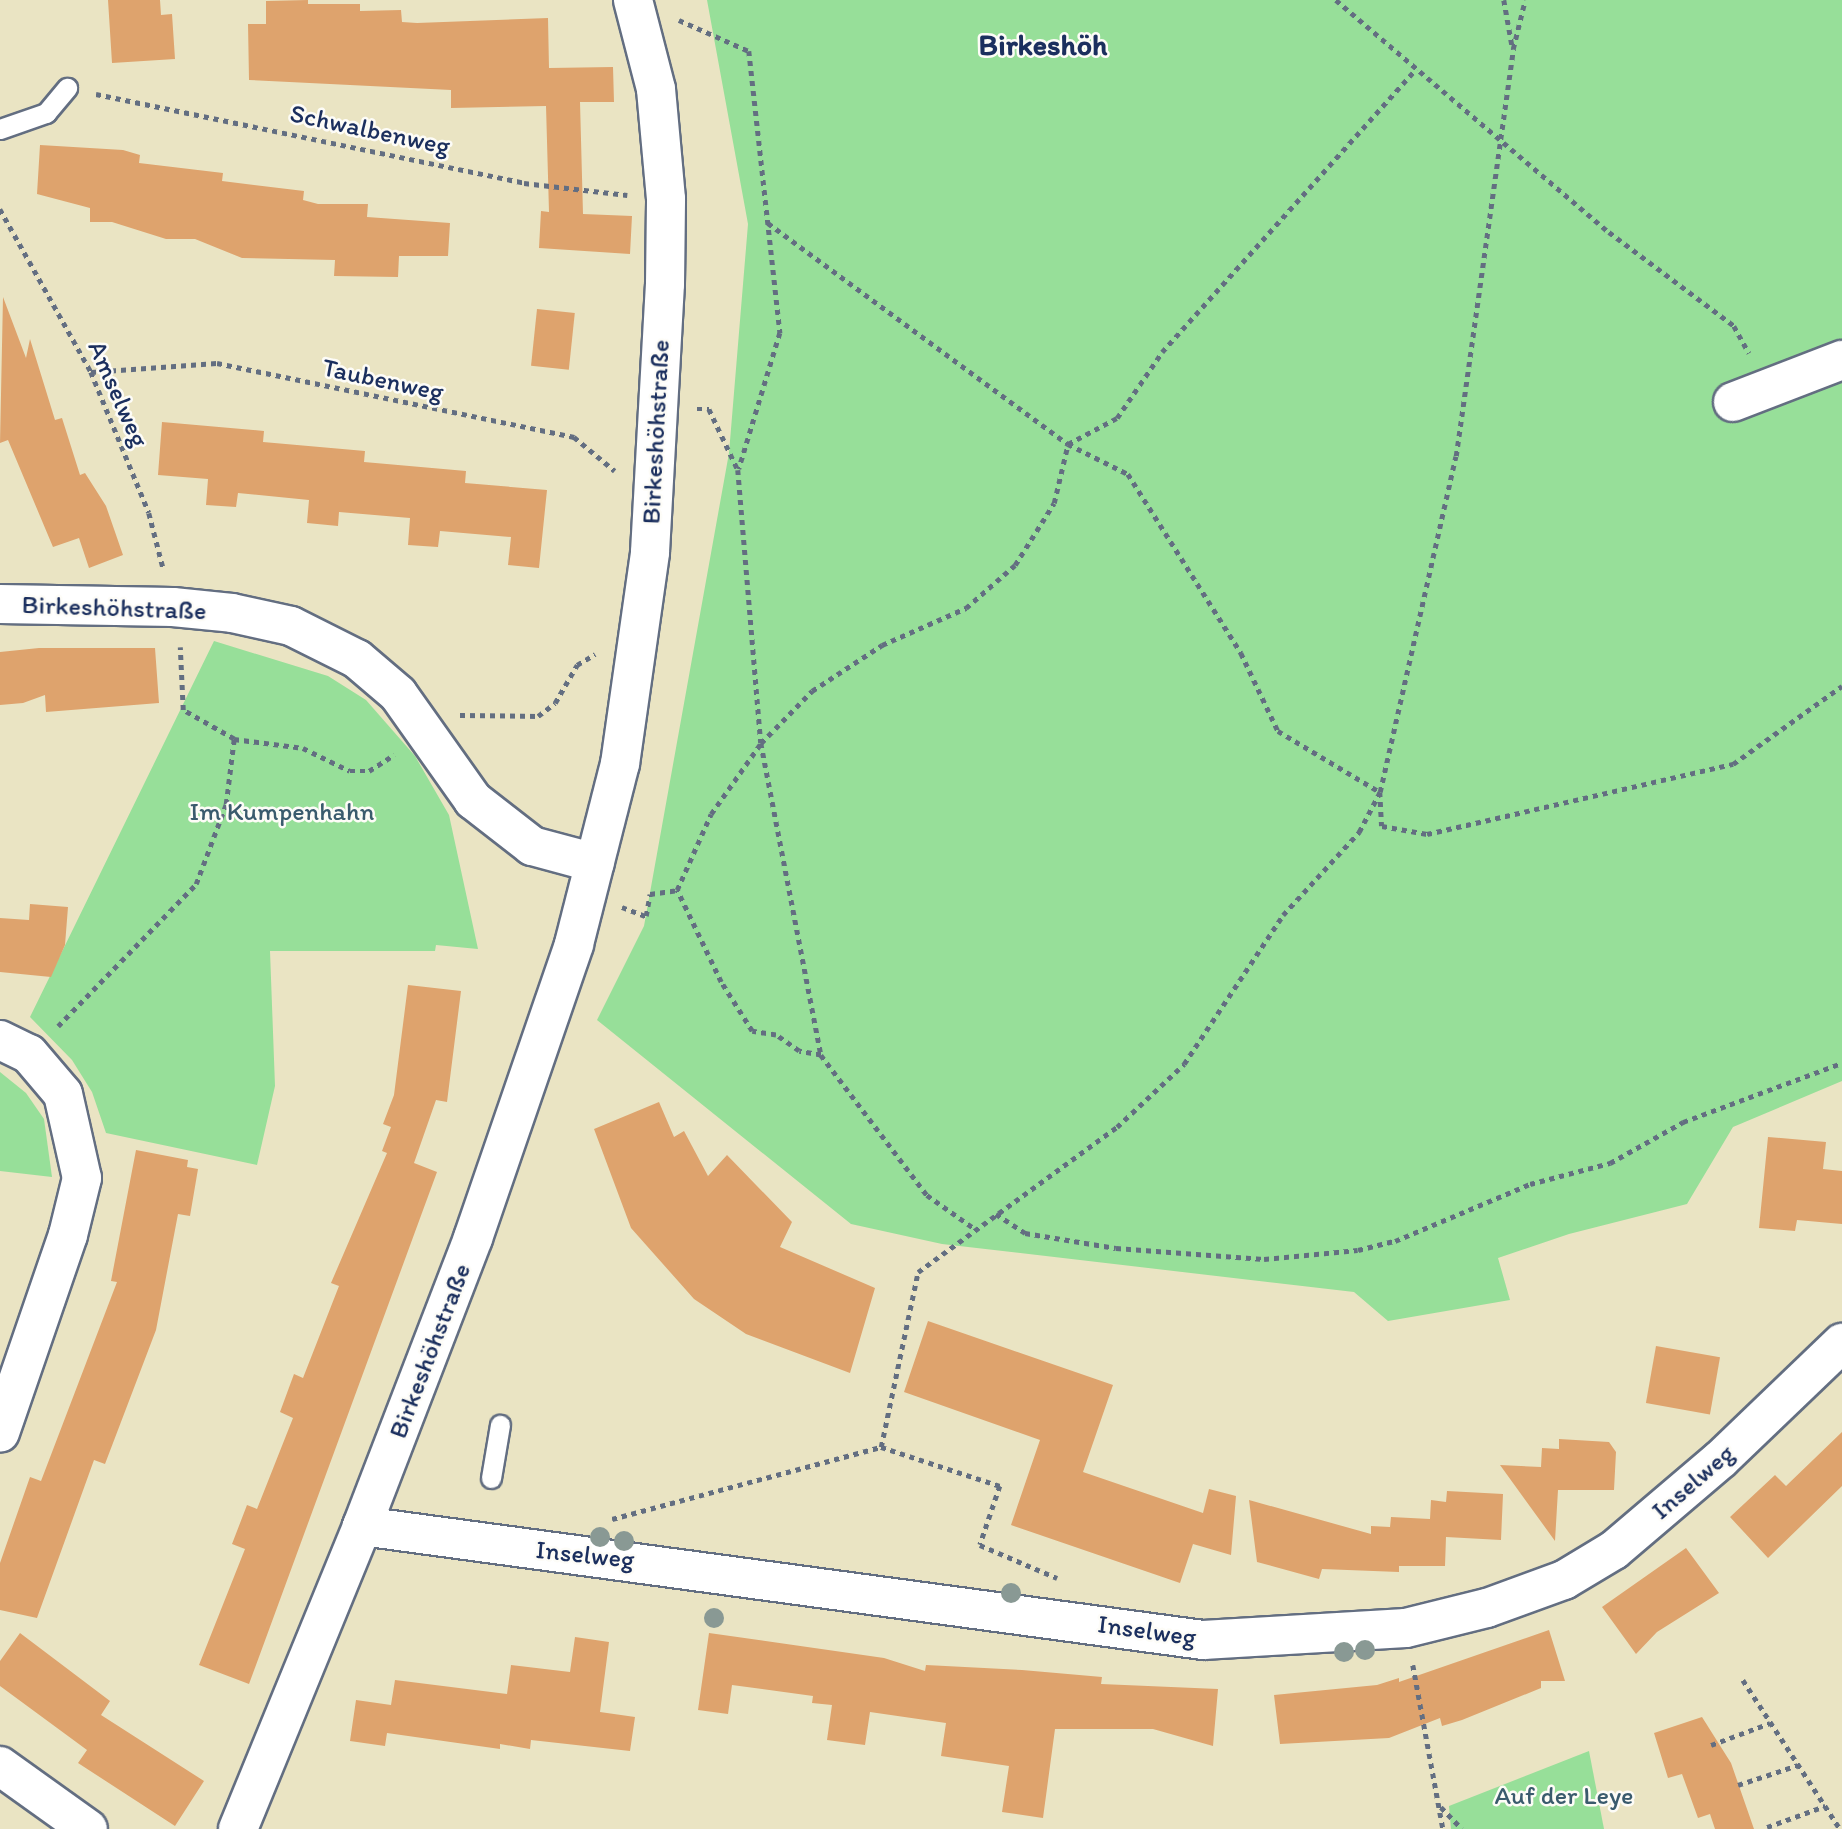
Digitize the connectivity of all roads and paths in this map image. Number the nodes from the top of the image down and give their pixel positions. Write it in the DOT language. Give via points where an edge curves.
graph roads {
  1 [pos="633,0"];
  2 [pos="1336,0"];
  3 [pos="1504,0"];
  4 [pos="1525,0"];
  5 [pos="668,15"];
  6 [pos="1513,49"];
  7 [pos="1416,69"];
  8 [pos="67,88"];
  9 [pos="0,129"];
  10 [pos="1500,141"];
  11 [pos="666,199"];
  12 [pos="0,209"];
  13 [pos="768,223"];
  14 [pos="1842,360"];
  15 [pos="90,372"];
  16 [pos="1769,388"];
  17 [pos="1733,402"];
  18 [pos="657,407"];
  19 [pos="1068,444"];
  20 [pos="738,470"];
  21 [pos="652,489"];
  22 [pos="0,604"];
  23 [pos="173,607"];
  24 [pos="1842,686"];
  25 [pos="761,743"];
  26 [pos="1380,792"];
  27 [pos="591,879"];
  28 [pos="677,890"];
  29 [pos="15,1047"];
  30 [pos="821,1055"];
  31 [pos="1842,1063"];
  32 [pos="996,1214"];
  33 [pos="975,1229"];
  34 [pos="1842,1343"];
  35 [pos="500,1425"];
  36 [pos="0,1433"];
  37 [pos="881,1447"];
  38 [pos="491,1478"];
  39 [pos="603,1521"];
  40 [pos="362,1526"];
  41 [pos="1067,1582"];
  42 [pos="1406,1628"];
  43 [pos="1743,1680"];
  44 [pos="1770,1723"];
  45 [pos="1711,1745"];
  46 [pos="1798,1765"];
  47 [pos="0,1766"];
  48 [pos="1738,1785"];
  49 [pos="1439,1805"];
  50 [pos="1825,1807"];
  51 [pos="1767,1827"];
  52 [pos="88,1829"];
  53 [pos="239,1829"];
  54 [pos="1443,1829"];
  55 [pos="1462,1829"];
  56 [pos="1840,1829"];
  1 -- 11 [label="street, Birkeshöhstraße" via="656,89"];
  2 -- 7 [label="path"];
  3 -- 6 [label="path"];
  4 -- 6 [label="path"];
  5 -- 13 [label="path" via="749,51"];
  6 -- 10 [label="path"];
  7 -- 10 [label="path"];
  7 -- 19 [label="path" via="1162,352 1117,418"];
  8 -- 9 [label="lane" via="46,113"];
  8 -- 11 [label="path, Schwalbenweg" via="524,183"];
  10 -- 16 [label="path" via="1609,232 1734,326"];
  10 -- 26 [label="path" via="1456,456"];
  11 -- 18 [label="street, Birkeshöhstraße"];
  12 -- 15 [label="path, Amselweg"];
  13 -- 19 [label="path"];
  13 -- 20 [label="path" via="780,333"];
  14 -- 16 [label="street"];
  15 -- 21 [label="path, Taubenweg" via="217,363 574,437 616,472"];
  15 -- 23 [label="path, Amselweg" via="149,513"];
  16 -- 17 [label="street"];
  18 -- 20 [label="path" via="709,409"];
  18 -- 21 [label="street, Birkeshöhstraße"];
  19 -- 25 [label="path" via="1054,503 1015,565 966,608 846,665 812,691"];
  19 -- 26 [label="path" via="1128,474 1241,653 1278,731"];
  20 -- 25 [label="path"];
  21 -- 27 [label="street, Birkeshöhstraße" via="637,659 620,764"];
  22 -- 23 [label="street, Birkeshöhstraße"];
  23 -- 27 [label="street, Birkeshöhstraße" via="291,626 356,659 398,694 473,800 532,846"];
  23 -- 29 [label="path, Amselweg" via="180,639 183,710 234,739 226,804 196,884"];
  24 -- 26 [label="path" via="1732,764 1528,813 1427,834 1402,833 1382,826"];
  25 -- 28 [label="path" via="711,814"];
  25 -- 30 [label="path"];
  26 -- 32 [label="path" via="1359,832 1283,915 1184,1064 1117,1127"];
  27 -- 28 [label="path" via="646,916 650,894"];
  27 -- 40 [label="street, Birkeshöhstraße" via="473,1238"];
  28 -- 30 [label="path" via="721,982 752,1031 776,1035 799,1051"];
  29 -- 36 [label="street" via="63,1094 82,1178 68,1235"];
  30 -- 33 [label="path" via="927,1195"];
  31 -- 32 [label="path" via="1683,1122 1611,1163 1530,1184 1395,1241 1358,1250 1264,1259 1116,1248 1025,1233"];
  32 -- 33 [label="path"];
  33 -- 37 [label="path" via="918,1272"];
  34 -- 42 [label="street, Inselweg" via="1721,1459 1614,1550 1564,1580 1487,1608"];
  35 -- 38 [label="lane"];
  37 -- 39 [label="path"];
  37 -- 41 [label="path" via="1000,1486 980,1545"];
  40 -- 42 [label="street, Inselweg" via="1203,1640"];
  40 -- 53 [label="street, Birkeshöhstraße"];
  42 -- 49 [label="path"];
  43 -- 44 [label="path"];
  44 -- 45 [label="path"];
  44 -- 46 [label="path"];
  46 -- 48 [label="path"];
  46 -- 50 [label="path"];
  47 -- 52 [label="street"];
  49 -- 54 [label="path"];
  49 -- 55 [label="path"];
  50 -- 51 [label="path"];
  50 -- 56 [label="path"];
}
